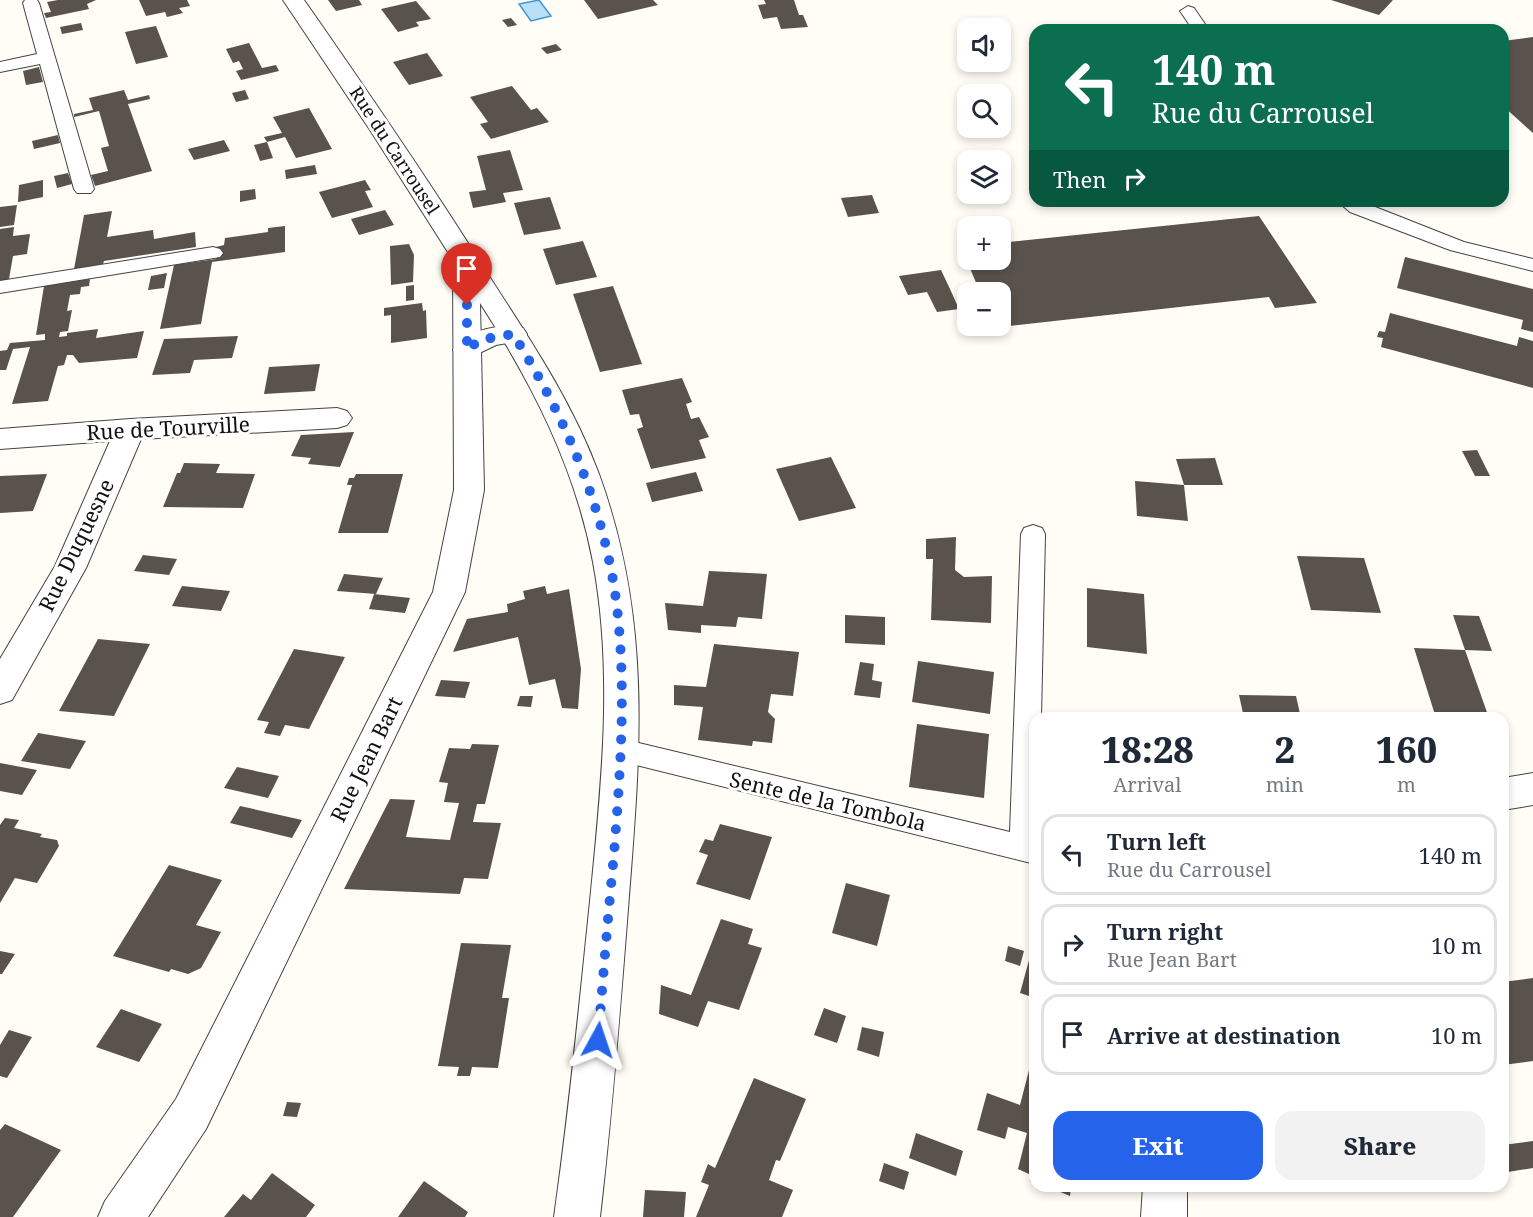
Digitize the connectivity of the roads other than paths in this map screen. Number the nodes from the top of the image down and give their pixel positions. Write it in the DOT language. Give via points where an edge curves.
graph roads {
  1 [pos="293,0"];
  2 [pos="31,3"];
  3 [pos="1188,11"];
  4 [pos="1197,24"];
  5 [pos="47,57"];
  6 [pos="0,67"];
  7 [pos="84,189"];
  8 [pos="1357,207"];
  9 [pos="213,253"];
  10 [pos="466,260"];
  11 [pos="1533,265"];
  12 [pos="0,287"];
  13 [pos="513,334"];
  14 [pos="467,350"];
  15 [pos="337,418"];
  16 [pos="130,429"];
  17 [pos="0,440"];
  18 [pos="1033,534"];
  19 [pos="0,690"];
  20 [pos="1031,712"];
  21 [pos="622,751"];
  22 [pos="1533,789"];
  23 [pos="1509,793"];
  24 [pos="1029,849"];
  25 [pos="1165,1192"];
  26 [pos="122,1217"];
  27 [pos="577,1217"];
  28 [pos="1164,1217"];
  1 -- 10 [label="street, Rue du Carrousel"];
  2 -- 5 [label="lane"];
  3 -- 4 [label="lane"];
  5 -- 6 [label="lane"];
  5 -- 7 [label="lane"];
  8 -- 11 [label="lane" via="1457,246"];
  9 -- 12 [label="lane"];
  10 -- 13 [label="street, Rue du Carrousel"];
  10 -- 14 [label="street, Rue Jean Bart"];
  13 -- 14 [label="street" via="480,340"];
  13 -- 21 [label="street, Rue du Carrousel" via="558,412 598,516 618,616"];
  14 -- 26 [label="street, Rue Jean Bart" via="469,490 449,592 191,1114"];
  15 -- 16 [label="street, Rue de Tourville"];
  16 -- 17 [label="street, Rue de Tourville"];
  16 -- 19 [label="street, Rue Duquesne" via="70,568"];
  18 -- 20 [label="lane"];
  21 -- 24 [label="lane, Sente de la Tombola"];
  21 -- 27 [label="street, Rue du Carrousel" via="592,1108"];
  22 -- 23 [label="street"];
  25 -- 28 [label="street"];
}
